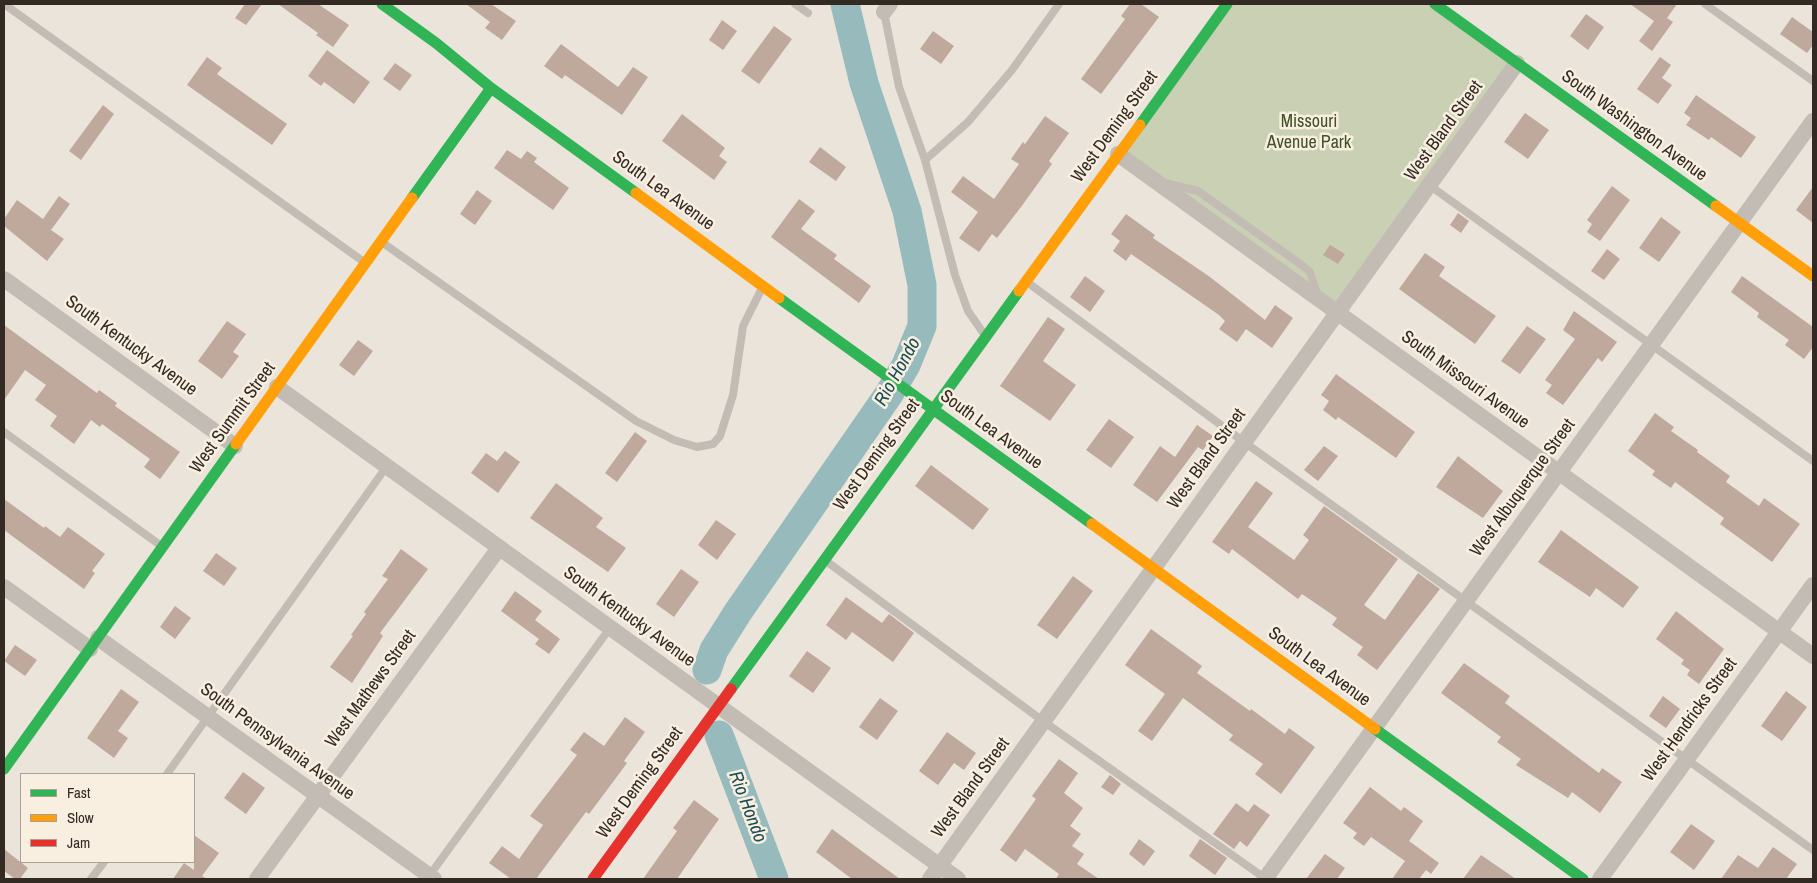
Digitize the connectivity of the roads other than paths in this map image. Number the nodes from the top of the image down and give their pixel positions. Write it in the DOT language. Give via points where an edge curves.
graph roads {
  1 [pos="4,4"];
  2 [pos="382,4"];
  3 [pos="795,4"];
  4 [pos="1059,4"];
  5 [pos="1227,4"];
  6 [pos="1435,4"];
  7 [pos="1705,4"];
  8 [pos="887,8"];
  9 [pos="808,13"];
  10 [pos="1517,63"];
  11 [pos="1813,81"];
  12 [pos="491,88"];
  13 [pos="1813,121"];
  14 [pos="1118,154"];
  15 [pos="925,160"];
  16 [pos="1429,185"];
  17 [pos="1740,222"];
  18 [pos="382,242"];
  19 [pos="366,263"];
  20 [pos="1813,276"];
  21 [pos="4,279"];
  22 [pos="1025,281"];
  23 [pos="763,286"];
  24 [pos="1337,313"];
  25 [pos="986,336"];
  26 [pos="1652,344"];
  27 [pos="277,387"];
  28 [pos="932,409"];
  29 [pos="4,432"];
  30 [pos="1244,442"];
  31 [pos="235,446"];
  32 [pos="1813,461"];
  33 [pos="386,466"];
  34 [pos="1559,473"];
  35 [pos="163,547"];
  36 [pos="499,548"];
  37 [pos="823,559"];
  38 [pos="1153,569"];
  39 [pos="1813,585"];
  40 [pos="4,588"];
  41 [pos="1467,600"];
  42 [pos="610,628"];
  43 [pos="1779,632"];
  44 [pos="94,644"];
  45 [pos="1813,656"];
  46 [pos="716,705"];
  47 [pos="208,718"];
  48 [pos="1043,722"];
  49 [pos="1374,729"];
  50 [pos="1688,758"];
  51 [pos="4,769"];
  52 [pos="168,773"];
  53 [pos="318,795"];
  54 [pos="1813,850"];
  55 [pos="103,863"];
  56 [pos="940,866"];
  57 [pos="430,878"];
  58 [pos="91,879"];
  59 [pos="257,879"];
  60 [pos="593,879"];
  61 [pos="930,879"];
  62 [pos="958,879"];
  63 [pos="1265,879"];
  64 [pos="1583,879"];
  65 [pos="1600,879"];
  1 -- 19 [label="lane"];
  2 -- 12 [label="street, South Lea Avenue"];
  3 -- 9 [label="lane"];
  4 -- 15 [label="lane" via="1012,70 968,122"];
  5 -- 14 [label="street, West Deming Street"];
  6 -- 10 [label="street, South Washington Avenue"];
  7 -- 11 [label="lane"];
  8 -- 15 [label="lane" via="899,87"];
  10 -- 16 [label="street, West Bland Street"];
  10 -- 17 [label="street, South Washington Avenue"];
  12 -- 18 [label="street, West Summit Street"];
  12 -- 23 [label="street, South Lea Avenue"];
  13 -- 17 [label="street, West Albuquerque Street"];
  14 -- 22 [label="street, West Deming Street"];
  14 -- 24 [label="street, South Missouri Avenue"];
  15 -- 25 [label="lane" via="961,293 968,311"];
  16 -- 24 [label="street, West Bland Street"];
  16 -- 26 [label="lane"];
  17 -- 20 [label="street, South Washington Avenue"];
  17 -- 26 [label="street, West Albuquerque Street"];
  18 -- 19 [label="street, West Summit Street"];
  18 -- 23 [label="lane" via="636,421 697,447 713,444 720,436 733,395 743,326"];
  19 -- 27 [label="street, West Summit Street"];
  21 -- 31 [label="street, South Kentucky Avenue"];
  22 -- 25 [label="street, West Deming Street"];
  22 -- 30 [label="lane"];
  23 -- 28 [label="street, South Lea Avenue"];
  24 -- 30 [label="street, West Bland Street"];
  24 -- 34 [label="street, South Missouri Avenue"];
  25 -- 28 [label="street, West Deming Street"];
  26 -- 32 [label="lane"];
  26 -- 34 [label="street, West Albuquerque Street"];
  27 -- 31 [label="street, West Summit Street"];
  27 -- 33 [label="street, South Kentucky Avenue"];
  28 -- 37 [label="street, West Deming Street"];
  28 -- 38 [label="street, South Lea Avenue"];
  29 -- 35 [label="lane"];
  30 -- 38 [label="street, West Bland Street"];
  30 -- 41 [label="lane"];
  31 -- 35 [label="street, West Summit Street"];
  33 -- 36 [label="street, South Kentucky Avenue"];
  33 -- 47 [label="lane"];
  34 -- 41 [label="street, West Albuquerque Street"];
  34 -- 43 [label="street, South Missouri Avenue"];
  35 -- 44 [label="street, West Summit Street"];
  36 -- 42 [label="street, South Kentucky Avenue"];
  36 -- 53 [label="street, West Mathews Street"];
  37 -- 46 [label="street, West Deming Street"];
  37 -- 48 [label="lane"];
  38 -- 48 [label="street, West Bland Street"];
  38 -- 49 [label="street, South Lea Avenue"];
  39 -- 43 [label="street, West Hendricks Street"];
  40 -- 44 [label="street, South Pennsylvania Avenue"];
  41 -- 49 [label="street, West Albuquerque Street"];
  41 -- 50 [label="lane"];
  42 -- 46 [label="street, South Kentucky Avenue"];
  42 -- 57 [label="lane"];
  43 -- 45 [label="street, South Missouri Avenue"];
  43 -- 50 [label="street, West Hendricks Street"];
  44 -- 47 [label="street, South Pennsylvania Avenue"];
  44 -- 51 [label="street, West Summit Street" via="12,751"];
  46 -- 56 [label="street, South Kentucky Avenue"];
  46 -- 60 [label="street, West Deming Street"];
  47 -- 52 [label="lane"];
  47 -- 53 [label="street, South Pennsylvania Avenue"];
  48 -- 56 [label="street, West Bland Street"];
  48 -- 63 [label="lane"];
  49 -- 63 [label="street, West Albuquerque Street"];
  49 -- 64 [label="street, South Lea Avenue"];
  50 -- 54 [label="lane"];
  50 -- 65 [label="street, West Hendricks Street"];
  53 -- 57 [label="street, South Pennsylvania Avenue"];
  53 -- 59 [label="street, West Mathews Street"];
  55 -- 58 [label="lane"];
  56 -- 61 [label="street, West Bland Street"];
  56 -- 62 [label="street, South Kentucky Avenue"];
}
